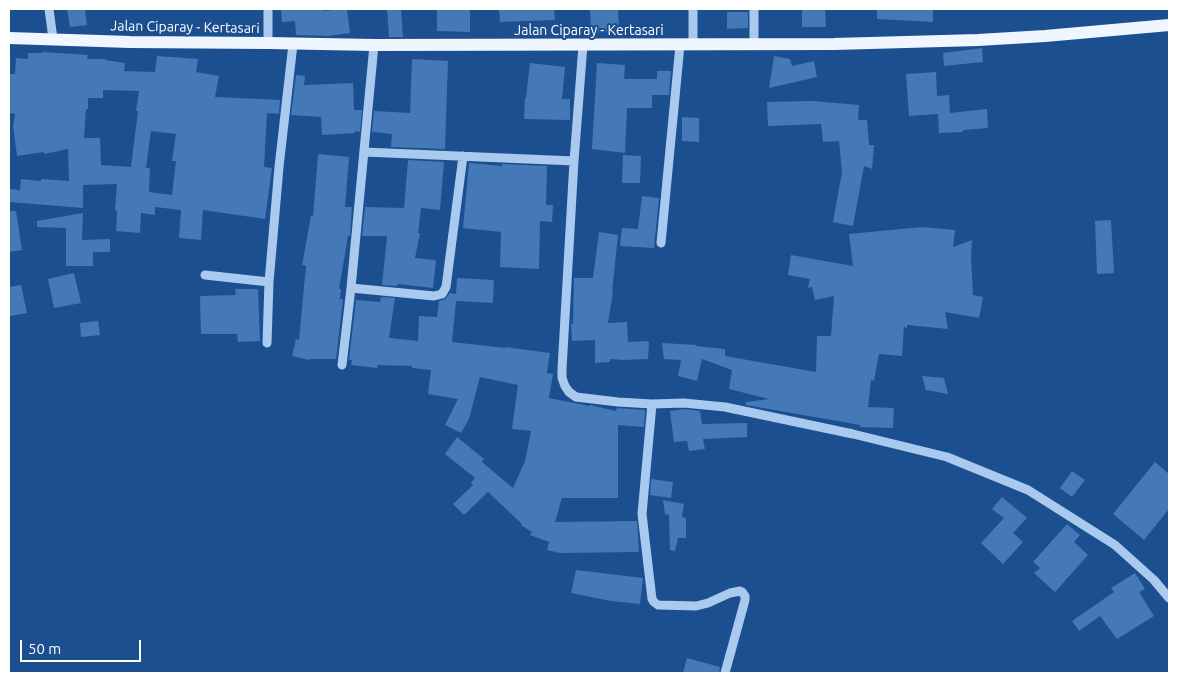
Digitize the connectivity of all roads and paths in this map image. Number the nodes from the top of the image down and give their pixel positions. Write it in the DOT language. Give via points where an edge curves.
graph roads {
  1 [pos="49,9"];
  2 [pos="268,9"];
  3 [pos="693,9"];
  4 [pos="754,9"];
  5 [pos="1169,24"];
  6 [pos="9,38"];
  7 [pos="53,39"];
  8 [pos="268,43"];
  9 [pos="293,44"];
  10 [pos="374,45"];
  11 [pos="686,45"];
  12 [pos="754,45"];
  13 [pos="583,46"];
  14 [pos="364,152"];
  15 [pos="463,156"];
  16 [pos="574,161"];
  17 [pos="661,243"];
  18 [pos="205,275"];
  19 [pos="269,282"];
  20 [pos="351,288"];
  21 [pos="267,343"];
  22 [pos="342,365"];
  23 [pos="652,404"];
  24 [pos="1169,598"];
  25 [pos="725,673"];
  1 -- 7 [label="street"];
  2 -- 8 [label="street"];
  3 -- 11 [label="street"];
  4 -- 12 [label="street"];
  5 -- 12 [label="main road, Jalan Ciparay - Kertasari" via="978,40"];
  6 -- 7 [label="main road, Jalan Ciparay - Kertasari"];
  7 -- 8 [label="main road, Jalan Ciparay - Kertasari"];
  8 -- 9 [label="main road, Jalan Ciparay - Kertasari"];
  9 -- 10 [label="main road, Jalan Ciparay - Kertasari"];
  9 -- 19 [label="street"];
  10 -- 13 [label="main road, Jalan Ciparay - Kertasari"];
  10 -- 14 [label="street"];
  11 -- 12 [label="main road, Jalan Ciparay - Kertasari"];
  11 -- 13 [label="main road, Jalan Ciparay - Kertasari"];
  11 -- 17 [label="street"];
  13 -- 16 [label="street"];
  14 -- 15 [label="street"];
  14 -- 20 [label="street"];
  15 -- 16 [label="street"];
  15 -- 20 [label="street" via="446,287 442,294 434,296"];
  16 -- 23 [label="street" via="562,378 569,392 576,397"];
  18 -- 19 [label="street"];
  19 -- 21 [label="street"];
  20 -- 22 [label="street"];
  23 -- 24 [label="street" via="725,407 947,457 1028,490 1115,545"];
  23 -- 25 [label="street" via="642,514 652,599 658,605 696,606 730,593 742,592 745,596"];
}
